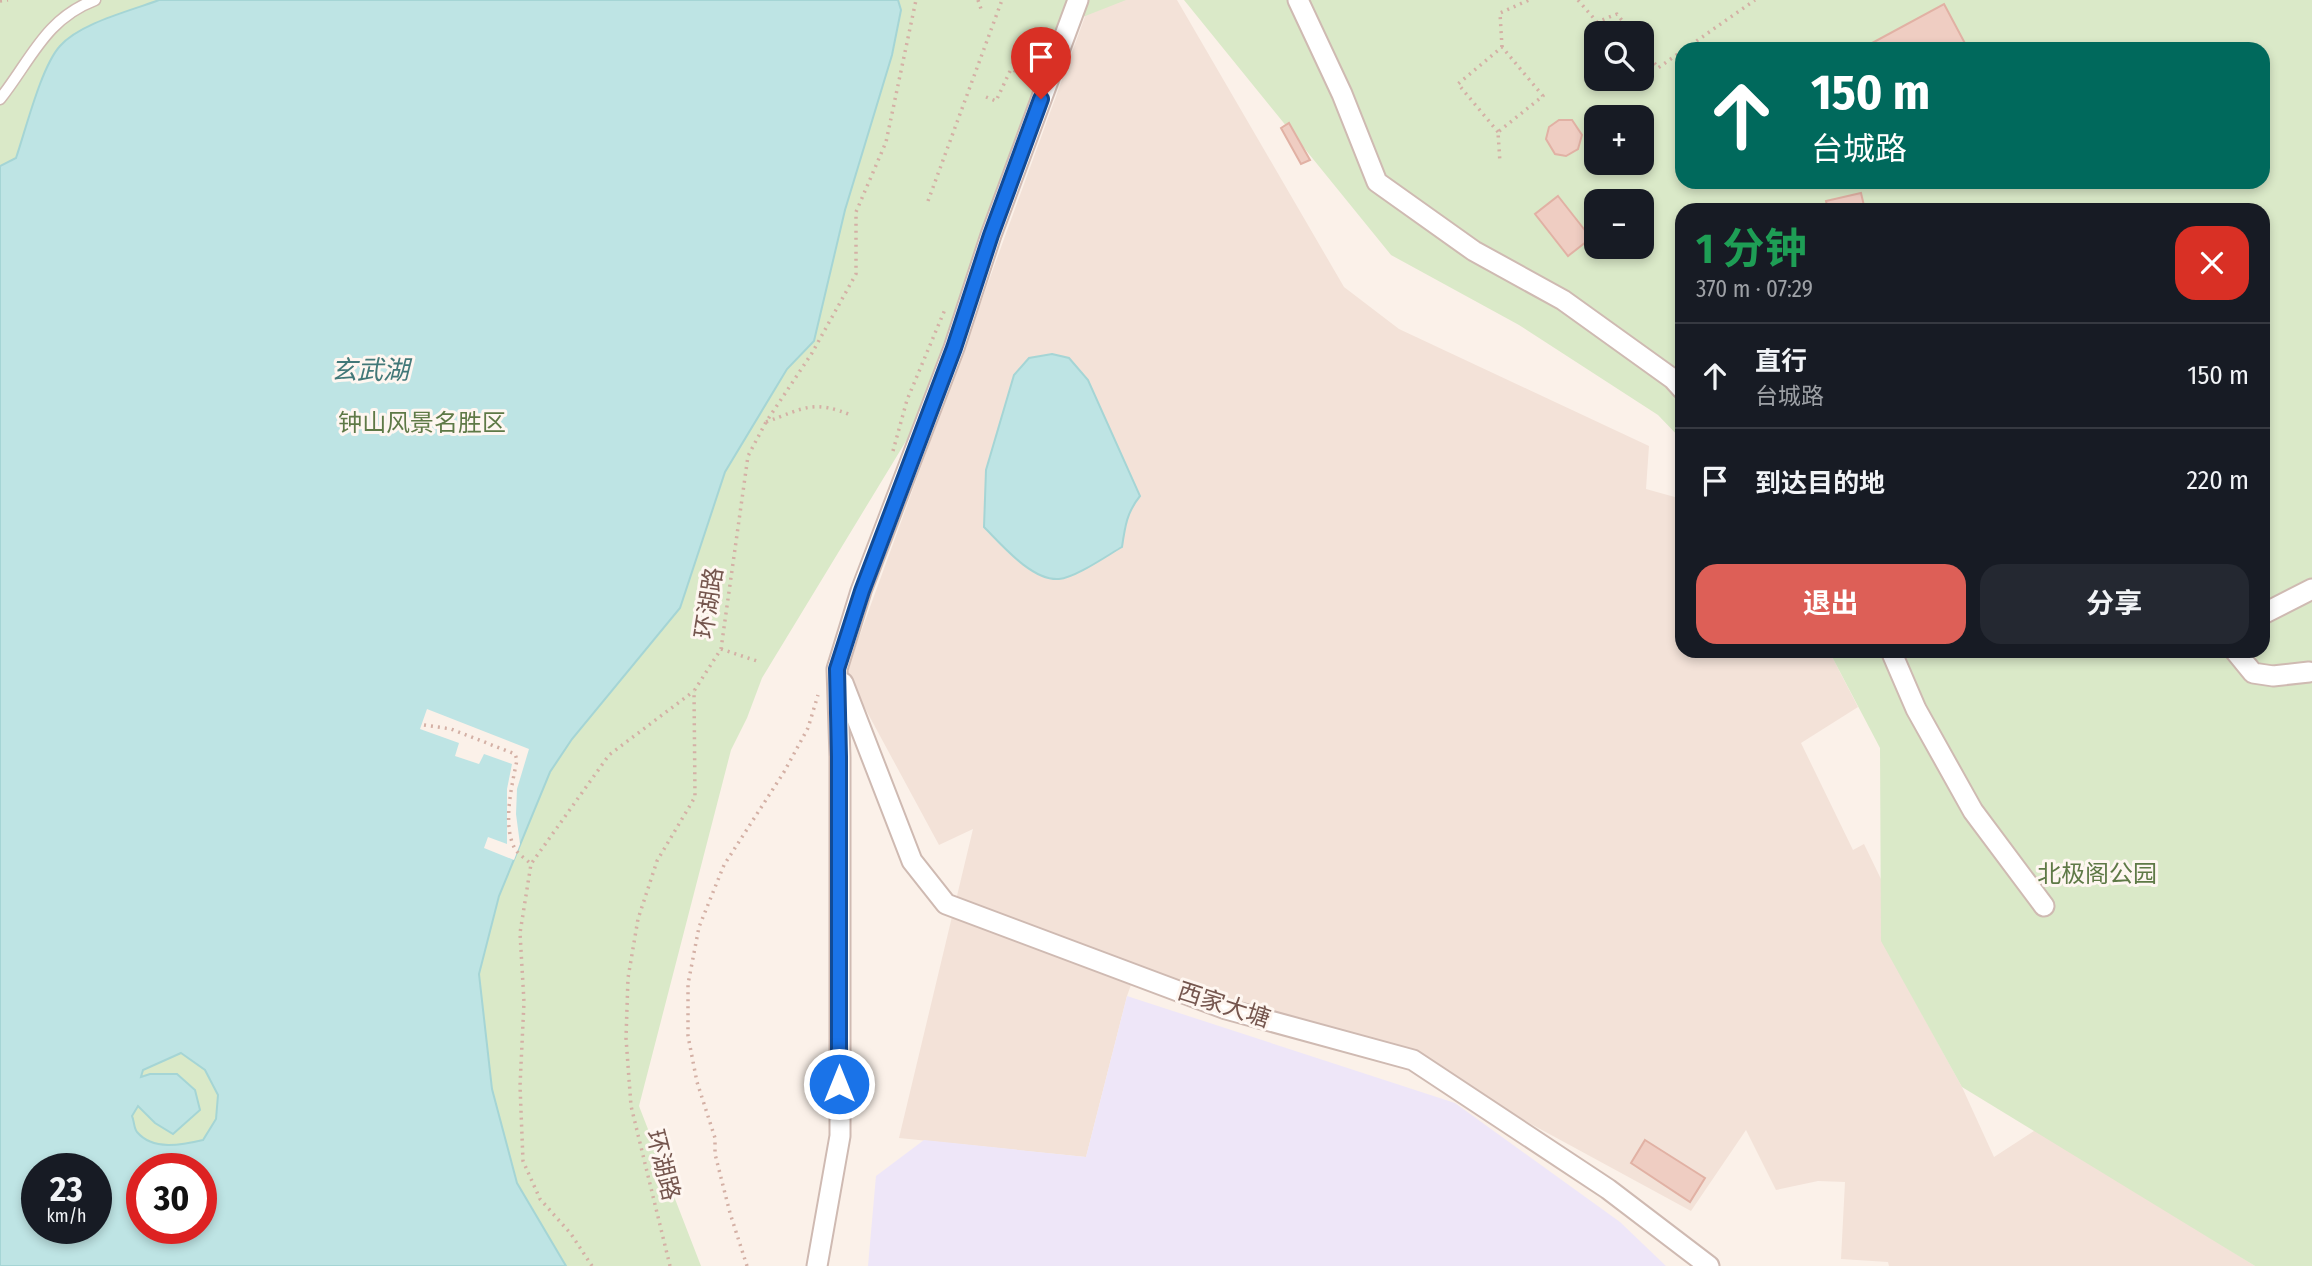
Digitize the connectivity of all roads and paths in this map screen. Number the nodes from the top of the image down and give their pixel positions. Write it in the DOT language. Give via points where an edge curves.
graph roads {
  1 [pos="8,0"];
  2 [pos="95,0"];
  3 [pos="916,0"];
  4 [pos="978,0"];
  5 [pos="1002,0"];
  6 [pos="1078,0"];
  7 [pos="1298,0"];
  8 [pos="1529,0"];
  9 [pos="1578,0"];
  10 [pos="1755,0"];
  11 [pos="0,1"];
  12 [pos="982,12"];
  13 [pos="1596,21"];
  14 [pos="1600,21"];
  15 [pos="1623,21"];
  16 [pos="1695,42"];
  17 [pos="1502,47"];
  18 [pos="1675,56"];
  19 [pos="1654,62"];
  20 [pos="1030,78"];
  21 [pos="986,97"];
  22 [pos="0,99"];
  23 [pos="1498,132"];
  24 [pos="1500,163"];
  25 [pos="928,201"];
  26 [pos="1675,381"];
  27 [pos="853,416"];
  28 [pos="766,422"];
  29 [pos="2312,589"];
  30 [pos="2270,610"];
  31 [pos="721,649"];
  32 [pos="1894,658"];
  33 [pos="2241,658"];
  34 [pos="757,661"];
  35 [pos="837,669"];
  36 [pos="2309,672"];
  37 [pos="694,691"];
  38 [pos="424,725"];
  39 [pos="531,864"];
  40 [pos="2044,906"];
  41 [pos="670,1264"];
  42 [pos="592,1266"];
  43 [pos="664,1266"];
  44 [pos="817,1266"];
  45 [pos="1709,1266"];
  1 -- 11 [label="path"];
  2 -- 22 [label="lane" via="62,16"];
  3 -- 28 [label="path, 环湖路" via="886,142 856,212 856,274"];
  4 -- 12 [label="path"];
  5 -- 25 [label="path"];
  6 -- 35 [label="street"];
  7 -- 26 [label="street" via="1377,182 1474,251 1563,300"];
  8 -- 17 [label="path" via="1500,13"];
  9 -- 13 [label="path"];
  10 -- 16 [label="path"];
  14 -- 15 [label="path" via="1617,14"];
  17 -- 23 [label="path" via="1458,84"];
  17 -- 23 [label="path" via="1543,96"];
  18 -- 19 [label="path" via="1658,68"];
  20 -- 21 [label="path" via="1011,69 996,101"];
  23 -- 24 [label="path"];
  27 -- 28 [label="path" via="829,406 809,406"];
  28 -- 31 [label="path, 环湖路" via="748,456"];
  29 -- 30 [label="street"];
  31 -- 34 [label="path"];
  31 -- 37 [label="path, 环湖路"];
  32 -- 40 [label="street" via="1916,709 1973,811"];
  33 -- 36 [label="street" via="2253,673"];
  35 -- 44 [label="street" via="840,1136"];
  35 -- 45 [label="street, 西家大塘" via="912,861 946,904 1226,1009 1413,1060 1608,1189"];
  37 -- 39 [label="path" via="609,755"];
  37 -- 41 [label="path, 环湖路" via="695,797 657,861 638,919 628,978 631,1106"];
  38 -- 39 [label="path" via="451,729 514,754 509,814 512,836 517,852"];
  39 -- 42 [label="path" via="520,933 523,1161 540,1199"];
  41 -- 43 [label="path"];
}
